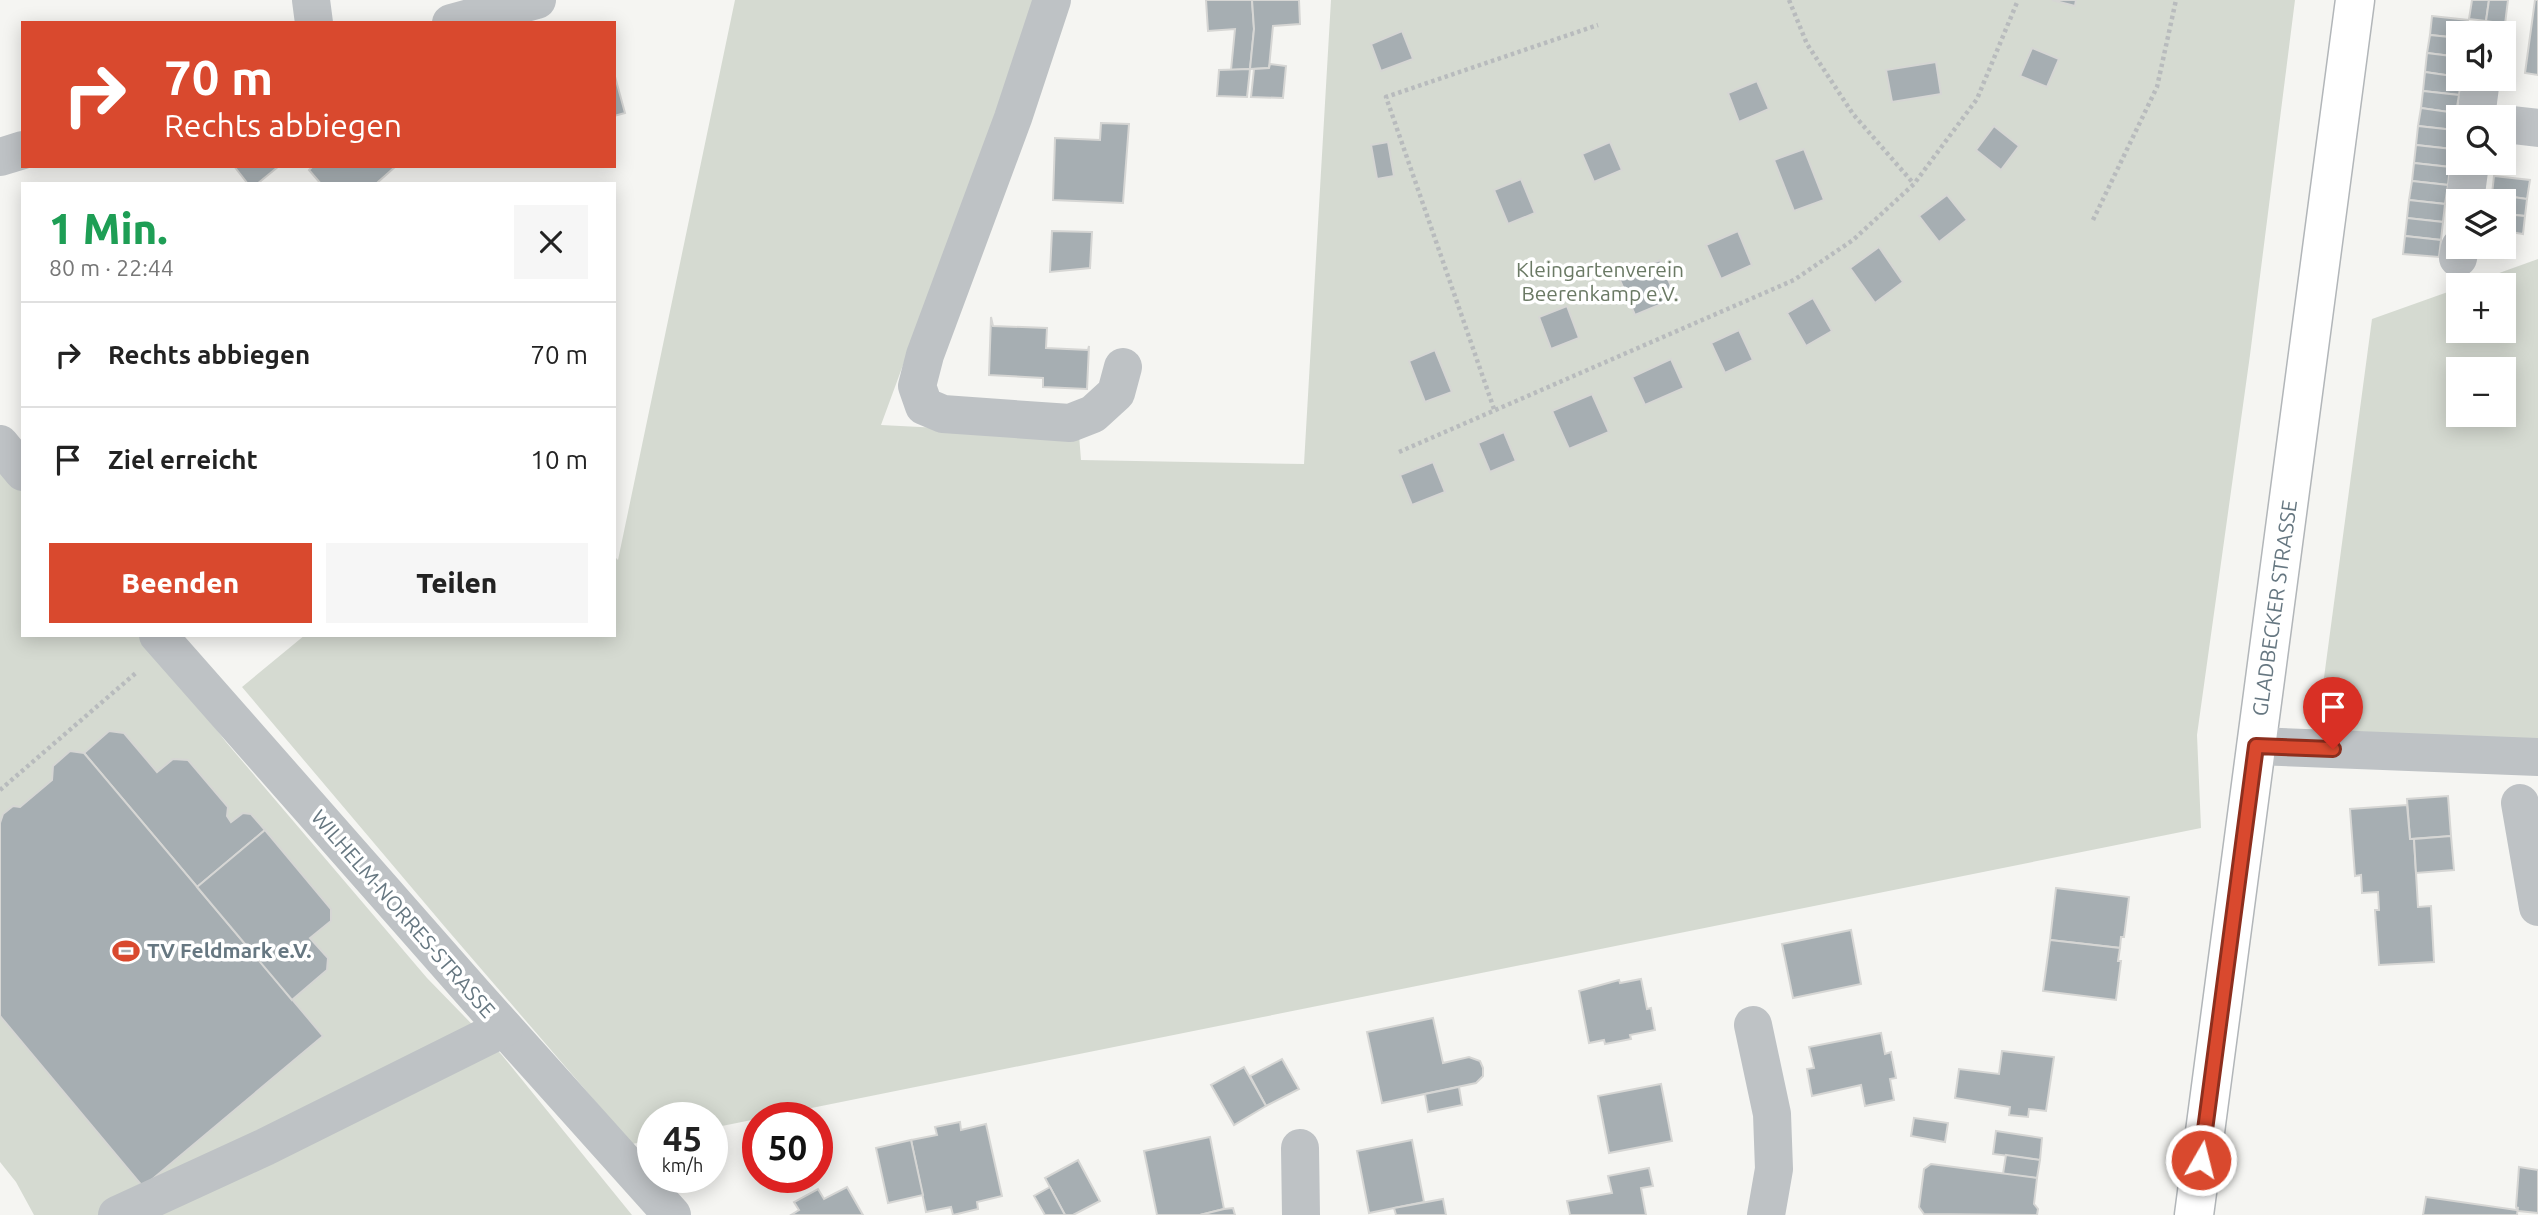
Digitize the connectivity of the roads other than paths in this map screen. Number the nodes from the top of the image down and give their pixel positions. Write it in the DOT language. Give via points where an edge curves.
graph roads {
  1 [pos="311,0"];
  2 [pos="537,0"];
  3 [pos="1052,0"];
  4 [pos="2355,0"];
  5 [pos="314,21"];
  6 [pos="458,21"];
  7 [pos="2516,125"];
  8 [pos="2538,128"];
  9 [pos="21,151"];
  10 [pos="0,157"];
  11 [pos="1123,368"];
  12 [pos="0,444"];
  13 [pos="21,470"];
  14 [pos="162,641"];
  15 [pos="2256,746"];
  16 [pos="2538,757"];
  17 [pos="2520,803"];
  18 [pos="2538,907"];
  19 [pos="1753,1025"];
  20 [pos="504,1028"];
  21 [pos="1300,1148"];
  22 [pos="117,1215"];
  23 [pos="673,1215"];
  24 [pos="1301,1215"];
  25 [pos="1766,1215"];
  26 [pos="2194,1215"];
  1 -- 5 [label="street"];
  2 -- 6 [label="street"];
  3 -- 11 [label="street" via="917,386 924,406 943,414 1070,424 1093,414 1116,393"];
  4 -- 15 [label="main road, GLADBECKER STRASSE"];
  7 -- 8 [label="street"];
  9 -- 10 [label="street"];
  12 -- 13 [label="street"];
  14 -- 20 [label="street, WILHELM-NORRES-STRASSE"];
  15 -- 16 [label="street"];
  15 -- 26 [label="main road, GLADBECKER STRASSE"];
  17 -- 18 [label="street"];
  19 -- 25 [label="street" via="1772,1114 1774,1169"];
  20 -- 22 [label="street, WILHELM-NORRES-STRASSE"];
  20 -- 23 [label="street"];
  21 -- 24 [label="street"];
}
